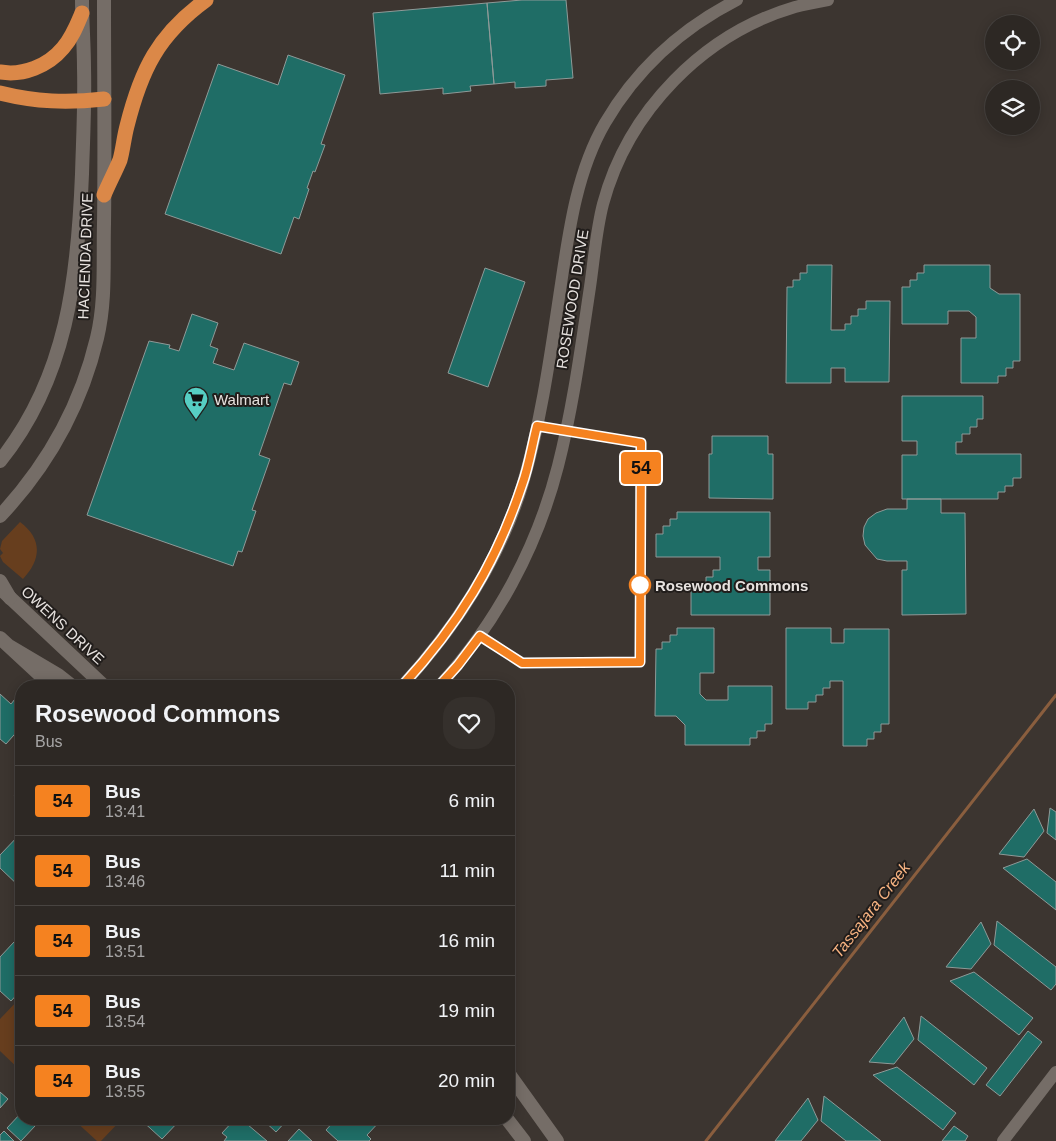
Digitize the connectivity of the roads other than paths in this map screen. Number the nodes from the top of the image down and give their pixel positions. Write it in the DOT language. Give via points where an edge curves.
graph roads {
  1 [pos="104,0"];
  2 [pos="206,0"];
  3 [pos="737,0"];
  4 [pos="828,0"];
  5 [pos="82,7"];
  6 [pos="0,72"];
  7 [pos="0,93"];
  8 [pos="104,99"];
  9 [pos="84,102"];
  10 [pos="104,195"];
  11 [pos="0,461"];
  12 [pos="1,516"];
  13 [pos="0,581"];
  14 [pos="5,593"];
  15 [pos="4,642"];
  16 [pos="45,680"];
  17 [pos="64,680"];
  18 [pos="98,680"];
  19 [pos="407,680"];
  20 [pos="444,680"];
  21 [pos="1056,1072"];
  22 [pos="515,1082"];
  23 [pos="512,1125"];
  24 [pos="524,1141"];
  25 [pos="557,1141"];
  26 [pos="1003,1141"];
  1 -- 8 [label="main road, HACIENDA DRIVE"];
  2 -- 10 [label="highway" via="172,29 155,51 144,73 120,159"];
  3 -- 19 [label="street, ROSEWOOD DRIVE" via="681,35 653,60 604,124 577,196 542,406 523,484 490,565 437,646"];
  4 -- 20 [label="street, ROSEWOOD DRIVE" via="795,7 727,37 674,80 649,108 629,138 603,204 573,399 558,469 535,537 488,626"];
  5 -- 6 [label="highway" via="71,36 52,59 20,73"];
  5 -- 9 [label="main road, HACIENDA DRIVE"];
  7 -- 9 [label="highway" via="26,99"];
  8 -- 9 [label="highway"];
  8 -- 10 [label="main road, HACIENDA DRIVE"];
  9 -- 11 [label="main road, HACIENDA DRIVE" via="77,259 64,328 41,394"];
  10 -- 12 [label="main road, HACIENDA DRIVE" via="102,304 87,375 54,445"];
  13 -- 14 [label="main road, OWENS DRIVE"];
  14 -- 18 [label="main road, OWENS DRIVE"];
  15 -- 16 [label="main road"];
  15 -- 17 [label="main road"];
  21 -- 26 [label="street"];
  22 -- 25 [label="main road"];
  23 -- 24 [label="main road"];
}
